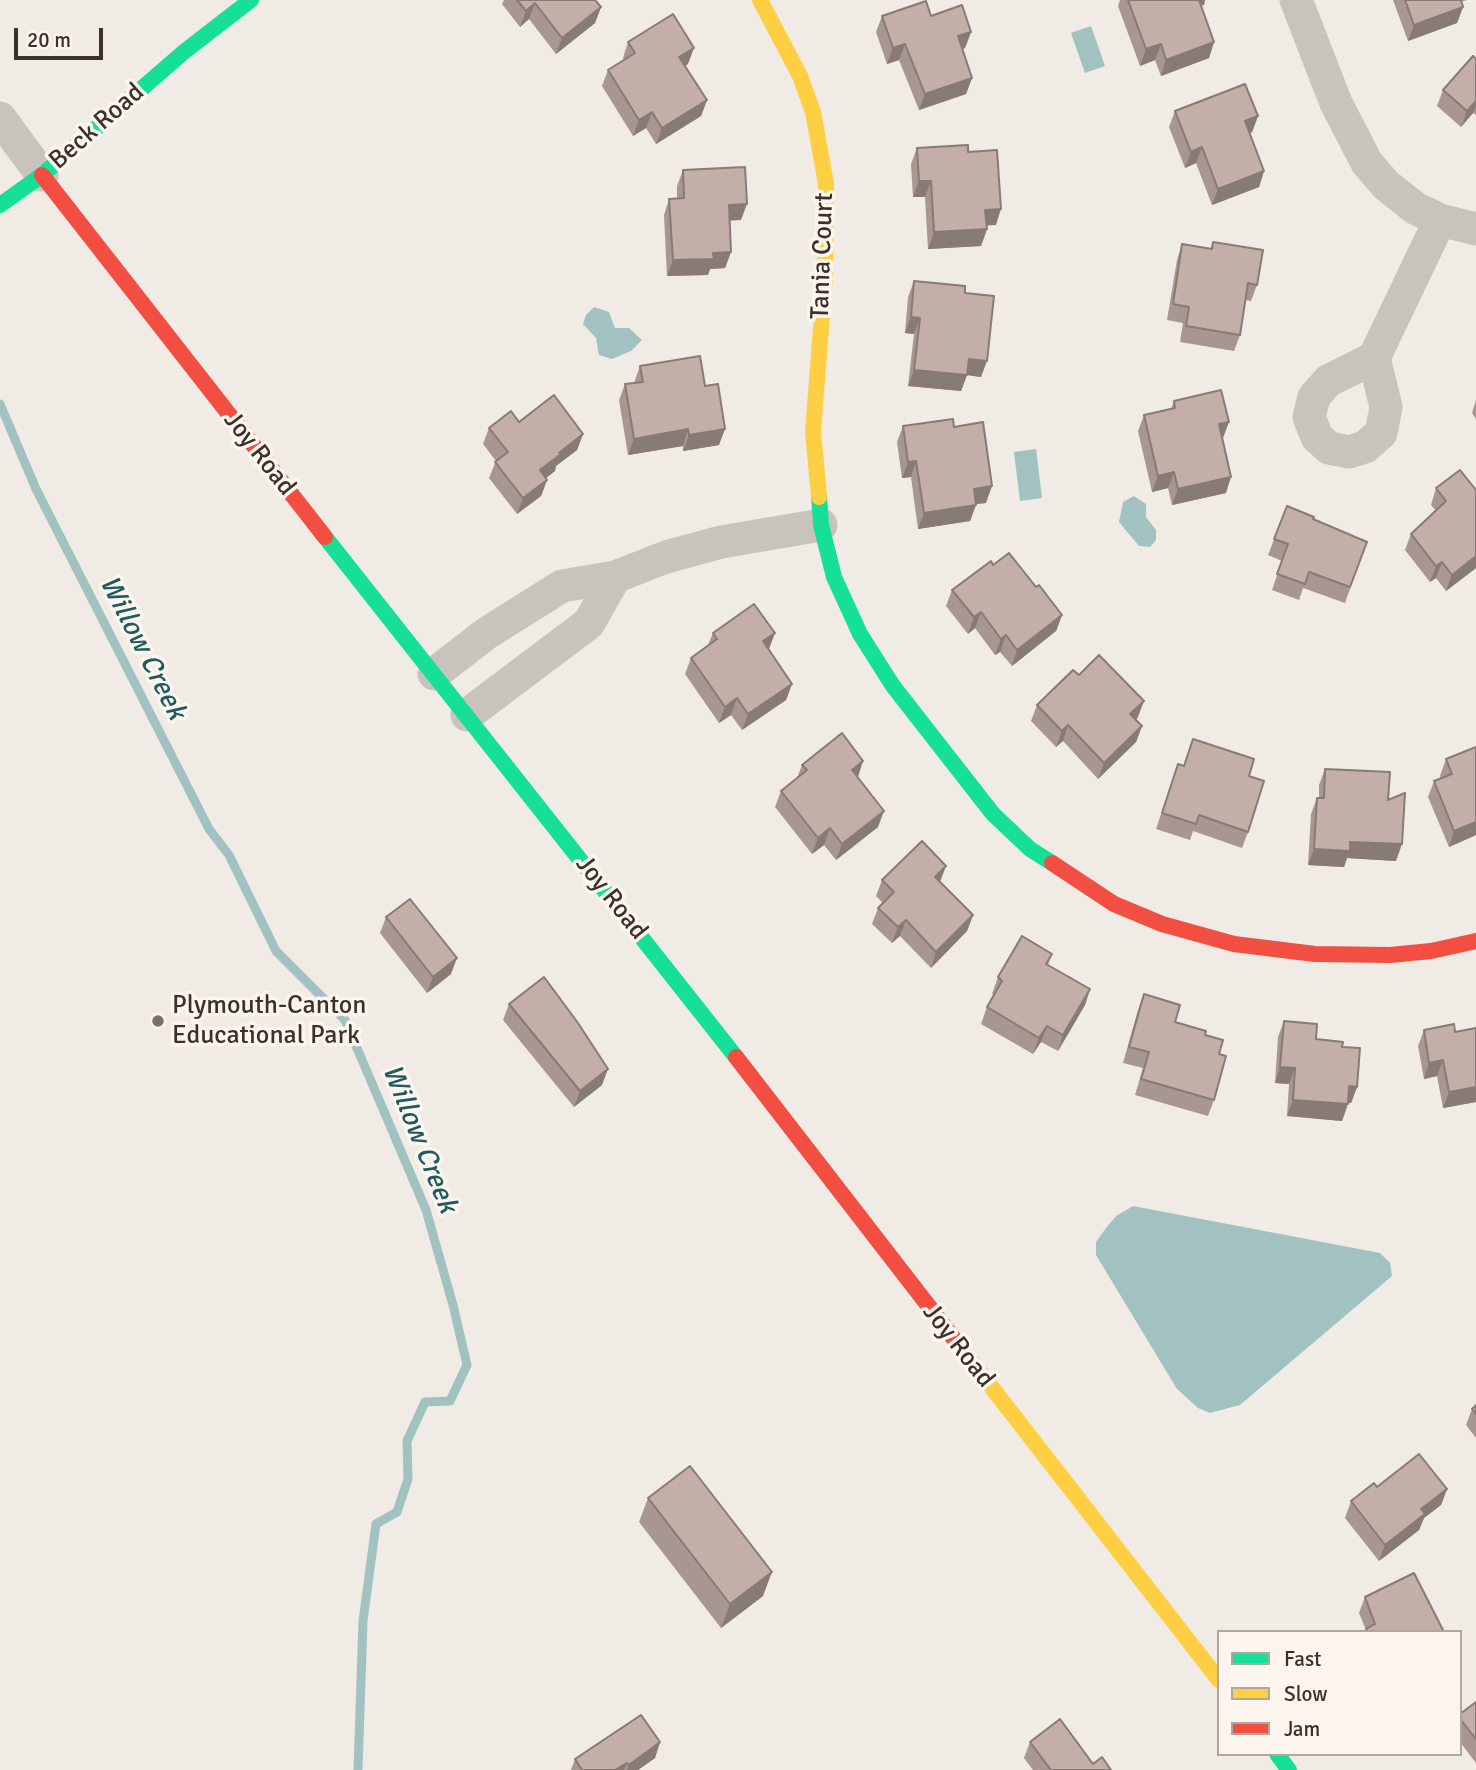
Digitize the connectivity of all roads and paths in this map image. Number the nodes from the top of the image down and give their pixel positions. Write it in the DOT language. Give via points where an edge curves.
graph roads {
  1 [pos="251,0"];
  2 [pos="760,0"];
  3 [pos="1296,0"];
  4 [pos="0,118"];
  5 [pos="42,175"];
  6 [pos="0,205"];
  7 [pos="1440,220"];
  8 [pos="1476,229"];
  9 [pos="1374,358"];
  10 [pos="821,524"];
  11 [pos="615,577"];
  12 [pos="433,674"];
  13 [pos="467,715"];
  14 [pos="1476,942"];
  15 [pos="1217,1677"];
  1 -- 5 [label="street, Beck Road"];
  2 -- 10 [label="street, Tania Court" via="800,76 813,112 826,184 825,277 813,431"];
  3 -- 7 [label="street" via="1336,103 1367,163 1415,208"];
  4 -- 5 [label="street, Joy Road"];
  5 -- 6 [label="street, Beck Road"];
  5 -- 12 [label="street, Joy Road"];
  7 -- 8 [label="street"];
  7 -- 9 [label="street"];
  10 -- 11 [label="street" via="721,542"];
  10 -- 14 [label="street, Tania Court" via="847,607 893,686 993,814 1030,849 1070,877 1114,904 1162,924 1234,944 1356,956 1431,951"];
  11 -- 12 [label="street" via="562,586"];
  11 -- 13 [label="street" via="589,623"];
  12 -- 13 [label="street, Joy Road"];
  13 -- 15 [label="street, Joy Road"];
}
